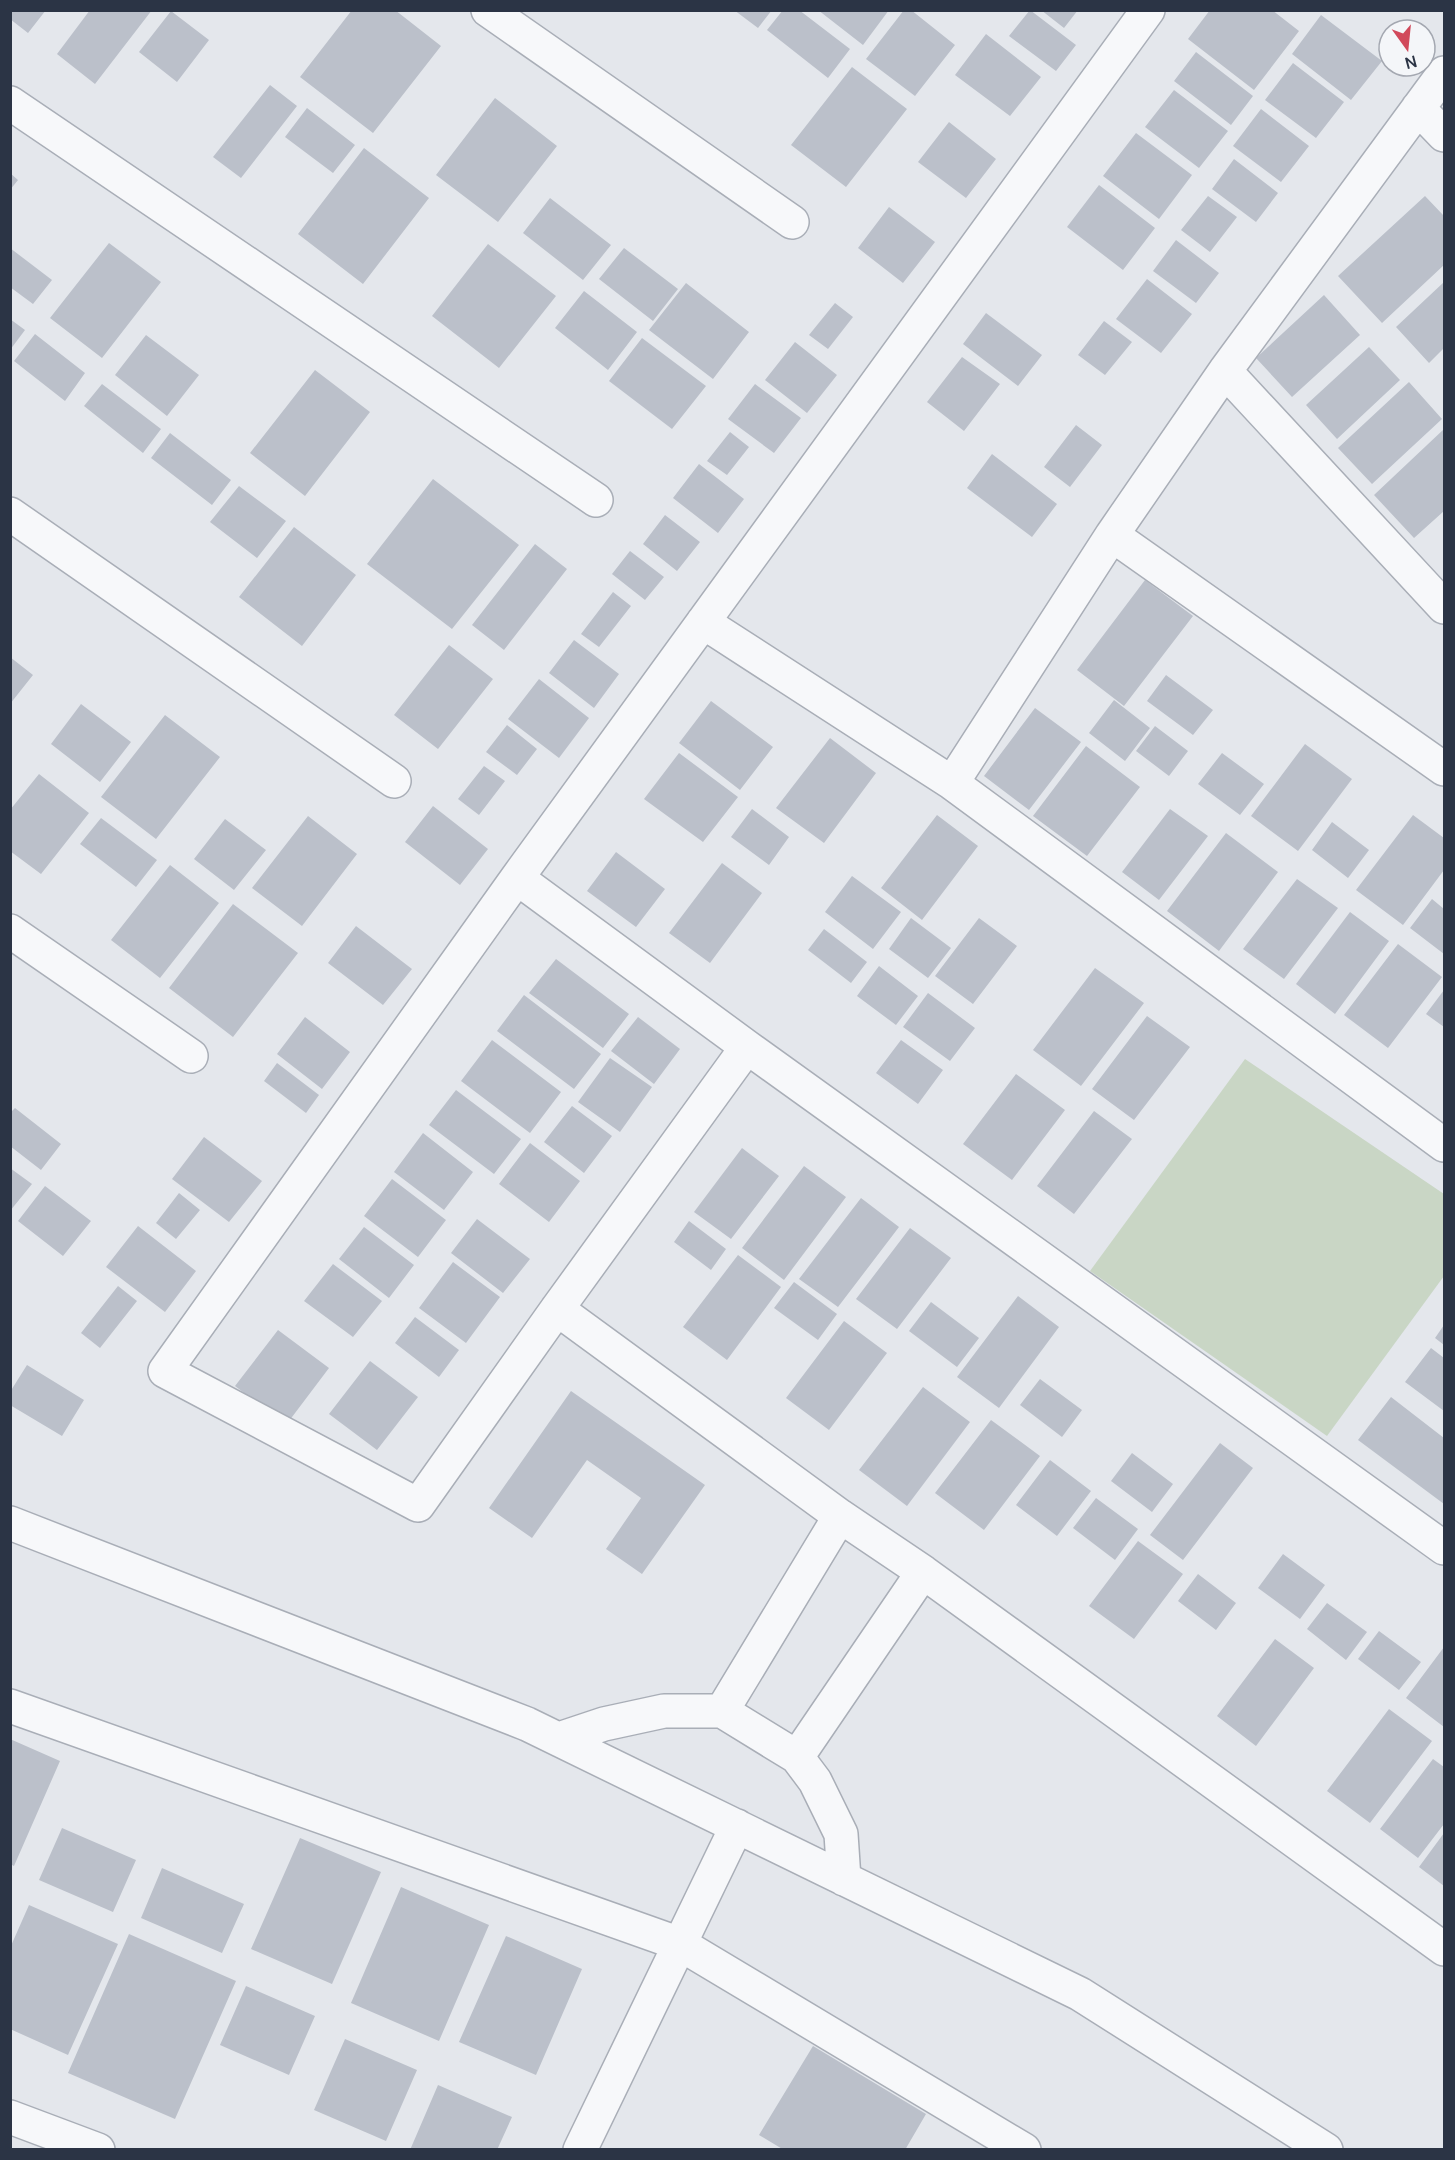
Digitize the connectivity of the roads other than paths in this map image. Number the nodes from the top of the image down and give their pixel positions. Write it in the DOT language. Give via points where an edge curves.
graph roads {
  1 [pos="488,10"];
  2 [pos="1148,10"];
  3 [pos="1444,73"];
  4 [pos="10,103"];
  5 [pos="1418,108"];
  6 [pos="1444,135"];
  7 [pos="792,222"];
  8 [pos="1225,371"];
  9 [pos="596,500"];
  10 [pos="10,514"];
  11 [pos="1112,535"];
  12 [pos="1444,607"];
  13 [pos="703,622"];
  14 [pos="1444,769"];
  15 [pos="394,781"];
  16 [pos="952,783"];
  17 [pos="517,878"];
  18 [pos="10,931"];
  19 [pos="747,1047"];
  20 [pos="191,1056"];
  21 [pos="1444,1145"];
  22 [pos="557,1309"];
  23 [pos="840,1516"];
  24 [pos="10,1523"];
  25 [pos="1444,1548"];
  26 [pos="923,1572"];
  27 [pos="10,1706"];
  28 [pos="722,1710"];
  29 [pos="559,1739"];
  30 [pos="797,1757"];
  31 [pos="737,1826"];
  32 [pos="844,1879"];
  33 [pos="680,1944"];
  34 [pos="1444,1949"];
  35 [pos="10,2117"];
  36 [pos="98,2150"];
  37 [pos="580,2150"];
  38 [pos="1024,2150"];
  39 [pos="1326,2150"];
  1 -- 7 [label="street"];
  2 -- 13 [label="street"];
  3 -- 5 [label="street"];
  4 -- 9 [label="street"];
  5 -- 6 [label="street"];
  5 -- 8 [label="street"];
  8 -- 11 [label="street"];
  8 -- 12 [label="street"];
  10 -- 15 [label="street"];
  11 -- 14 [label="street"];
  11 -- 16 [label="street"];
  13 -- 16 [label="street"];
  13 -- 17 [label="street"];
  16 -- 21 [label="street"];
  17 -- 19 [label="street"];
  17 -- 22 [label="street" via="165,1371 418,1505"];
  18 -- 20 [label="street"];
  19 -- 22 [label="street"];
  19 -- 25 [label="street"];
  22 -- 23 [label="street"];
  23 -- 26 [label="street"];
  23 -- 28 [label="street"];
  24 -- 29 [label="street"];
  26 -- 30 [label="street"];
  26 -- 34 [label="street"];
  27 -- 33 [label="street"];
  28 -- 29 [label="street" via="664,1710"];
  28 -- 30 [label="street"];
  29 -- 31 [label="street"];
  30 -- 32 [label="street" via="815,1780 841,1834"];
  31 -- 32 [label="street"];
  31 -- 33 [label="street"];
  32 -- 39 [label="street" via="1080,1994"];
  33 -- 37 [label="street"];
  33 -- 38 [label="street"];
  35 -- 36 [label="street"];
}
